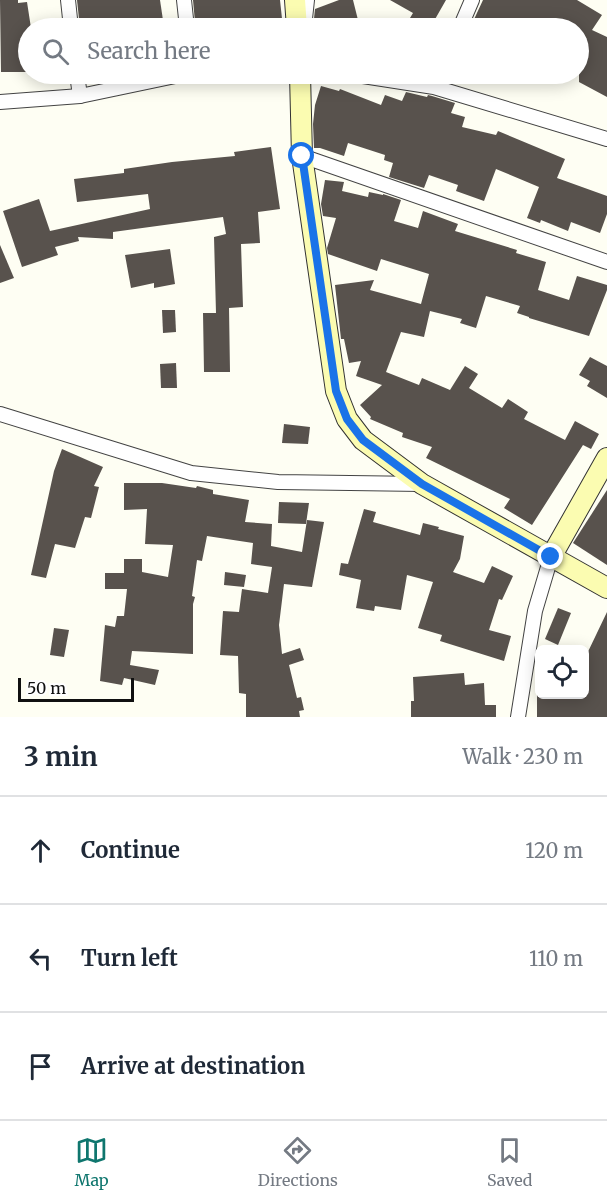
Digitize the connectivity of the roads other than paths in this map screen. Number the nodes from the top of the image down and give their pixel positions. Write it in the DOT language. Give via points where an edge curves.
graph roads {
  1 [pos="68,0"];
  2 [pos="183,0"];
  3 [pos="295,0"];
  4 [pos="307,0"];
  5 [pos="472,0"];
  6 [pos="70,18"];
  7 [pos="186,18"];
  8 [pos="296,18"];
  9 [pos="305,18"];
  10 [pos="464,18"];
  11 [pos="78,84"];
  12 [pos="137,84"];
  13 [pos="300,84"];
  14 [pos="415,84"];
  15 [pos="435,84"];
  16 [pos="434,87"];
  17 [pos="80,96"];
  18 [pos="0,102"];
  19 [pos="607,139"];
  20 [pos="302,156"];
  21 [pos="607,262"];
  22 [pos="0,414"];
  23 [pos="607,458"];
  24 [pos="422,484"];
  25 [pos="551,557"];
  26 [pos="607,588"];
  27 [pos="518,717"];
  1 -- 6 [label="street"];
  2 -- 7 [label="street"];
  3 -- 8 [label="main road"];
  4 -- 9 [label="street"];
  5 -- 10 [label="street"];
  11 -- 17 [label="street"];
  12 -- 17 [label="street"];
  13 -- 20 [label="main road"];
  14 -- 16 [label="street"];
  15 -- 16 [label="street"];
  16 -- 19 [label="street"];
  17 -- 18 [label="street"];
  20 -- 21 [label="street"];
  20 -- 24 [label="main road" via="336,391 347,419 363,440"];
  22 -- 24 [label="street" via="191,473 278,482"];
  23 -- 25 [label="main road"];
  24 -- 25 [label="main road"];
  25 -- 26 [label="main road"];
  25 -- 27 [label="street" via="535,611"];
}
